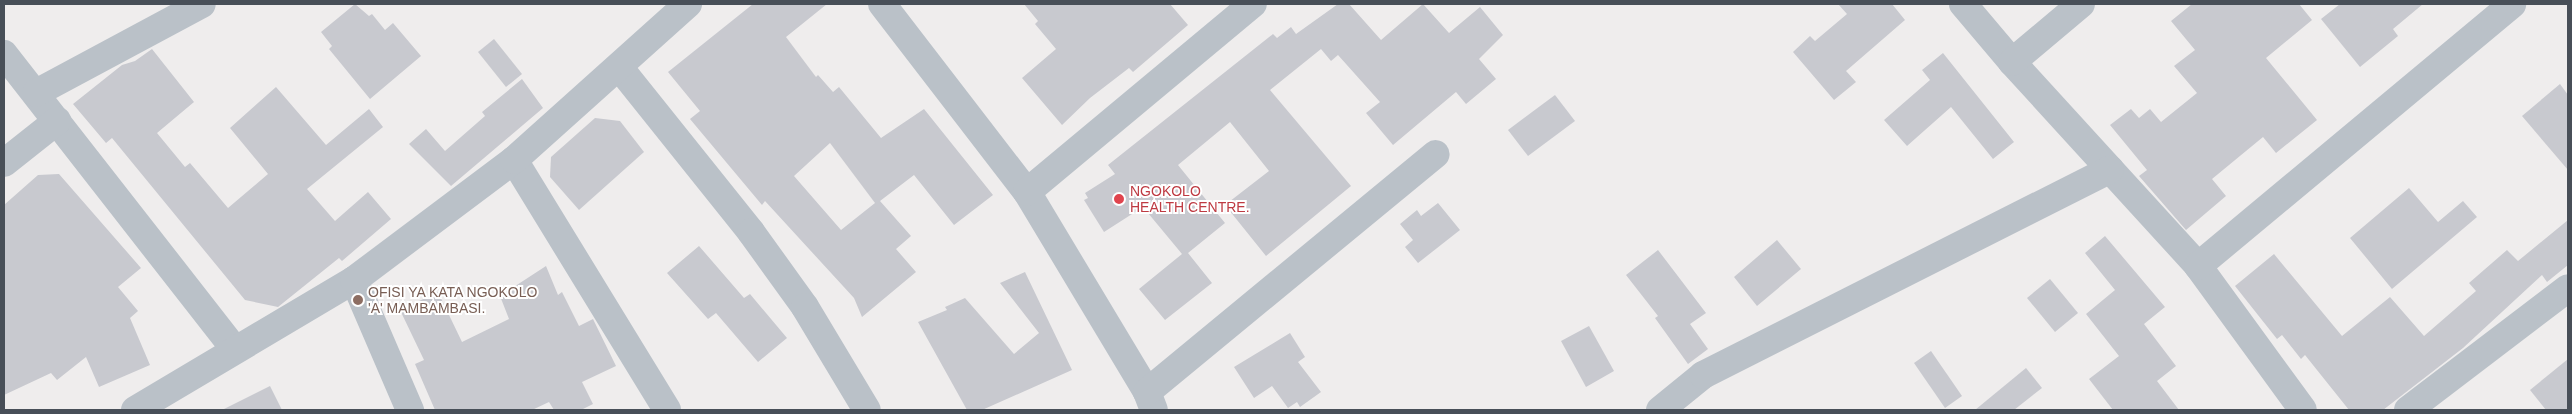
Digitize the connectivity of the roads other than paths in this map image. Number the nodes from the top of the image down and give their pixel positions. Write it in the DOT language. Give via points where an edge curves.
graph roads {
  1 [pos="202,4"];
  2 [pos="688,4"];
  3 [pos="882,4"];
  4 [pos="1963,4"];
  5 [pos="2081,4"];
  6 [pos="2512,4"];
  7 [pos="1243,7"];
  8 [pos="4,54"];
  9 [pos="2012,62"];
  10 [pos="619,67"];
  11 [pos="36,93"];
  12 [pos="57,121"];
  13 [pos="1436,154"];
  14 [pos="514,160"];
  15 [pos="4,163"];
  16 [pos="2110,169"];
  17 [pos="1027,192"];
  18 [pos="2198,266"];
  19 [pos="354,280"];
  20 [pos="2568,288"];
  21 [pos="2556,312"];
  22 [pos="235,350"];
  23 [pos="1150,401"];
  24 [pos="143,409"];
  25 [pos="410,410"];
  26 [pos="667,410"];
  27 [pos="868,410"];
  28 [pos="1660,410"];
  29 [pos="2304,410"];
  30 [pos="2408,410"];
  1 -- 11 [label="street"];
  2 -- 10 [label="street"];
  3 -- 17 [label="street"];
  4 -- 9 [label="street"];
  5 -- 9 [label="street"];
  6 -- 18 [label="street"];
  7 -- 17 [label="street"];
  8 -- 11 [label="street"];
  9 -- 16 [label="street"];
  10 -- 14 [label="street"];
  10 -- 27 [label="street" via="751,232 805,307"];
  11 -- 12 [label="street"];
  12 -- 15 [label="street"];
  12 -- 22 [label="street"];
  13 -- 23 [label="street"];
  14 -- 19 [label="street"];
  14 -- 26 [label="street"];
  16 -- 18 [label="street"];
  16 -- 28 [label="street" via="1703,375"];
  17 -- 23 [label="street"];
  18 -- 29 [label="street"];
  19 -- 22 [label="street"];
  19 -- 25 [label="street"];
  20 -- 21 [label="street"];
  21 -- 30 [label="street"];
  22 -- 24 [label="street"];
}
